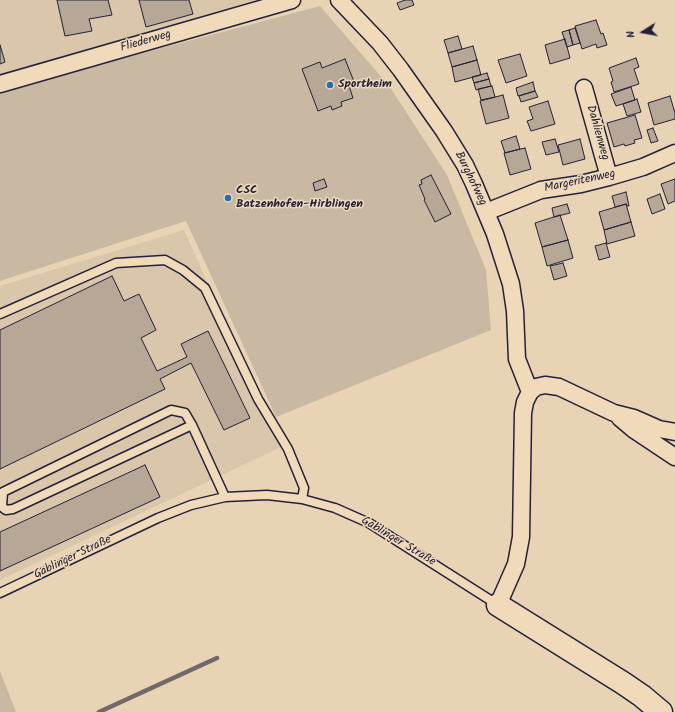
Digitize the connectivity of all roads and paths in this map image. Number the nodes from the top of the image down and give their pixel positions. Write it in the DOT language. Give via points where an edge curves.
graph roads {
  1 [pos="292,0"];
  2 [pos="340,0"];
  3 [pos="0,84"];
  4 [pos="584,88"];
  5 [pos="675,154"];
  6 [pos="609,177"];
  7 [pos="486,212"];
  8 [pos="0,314"];
  9 [pos="530,392"];
  10 [pos="614,413"];
  11 [pos="192,425"];
  12 [pos="675,432"];
  13 [pos="675,457"];
  14 [pos="225,497"];
  15 [pos="302,499"];
  16 [pos="1,507"];
  17 [pos="0,593"];
  18 [pos="498,605"];
  19 [pos="663,710"];
  1 -- 3 [label="street, Fliederweg"];
  2 -- 7 [label="street, Burghofweg" via="394,59 444,131 465,165"];
  4 -- 6 [label="street, Dahlienweg"];
  5 -- 6 [label="street, Margeritenweg"];
  6 -- 7 [label="street, Margeritenweg" via="541,190"];
  7 -- 9 [label="street, Burghofweg" via="511,284 517,359"];
  8 -- 15 [label="lane" via="116,263 165,260 183,270 204,288 258,399 288,449 304,488"];
  9 -- 10 [label="street" via="545,385 559,387"];
  9 -- 18 [label="street" via="523,413 521,537 516,564"];
  10 -- 12 [label="street"];
  10 -- 13 [label="street"];
  11 -- 14 [label="lane"];
  11 -- 16 [label="lane" via="13,509 6,510"];
  11 -- 16 [label="lane" via="185,413 171,410 3,492"];
  14 -- 15 [label="lane, Gablinger Straße" via="267,495"];
  14 -- 17 [label="lane, Gablinger Straße" via="191,505 158,518"];
  15 -- 18 [label="lane, Gablinger Straße" via="335,508 369,523"];
  18 -- 19 [label="street"];
}
